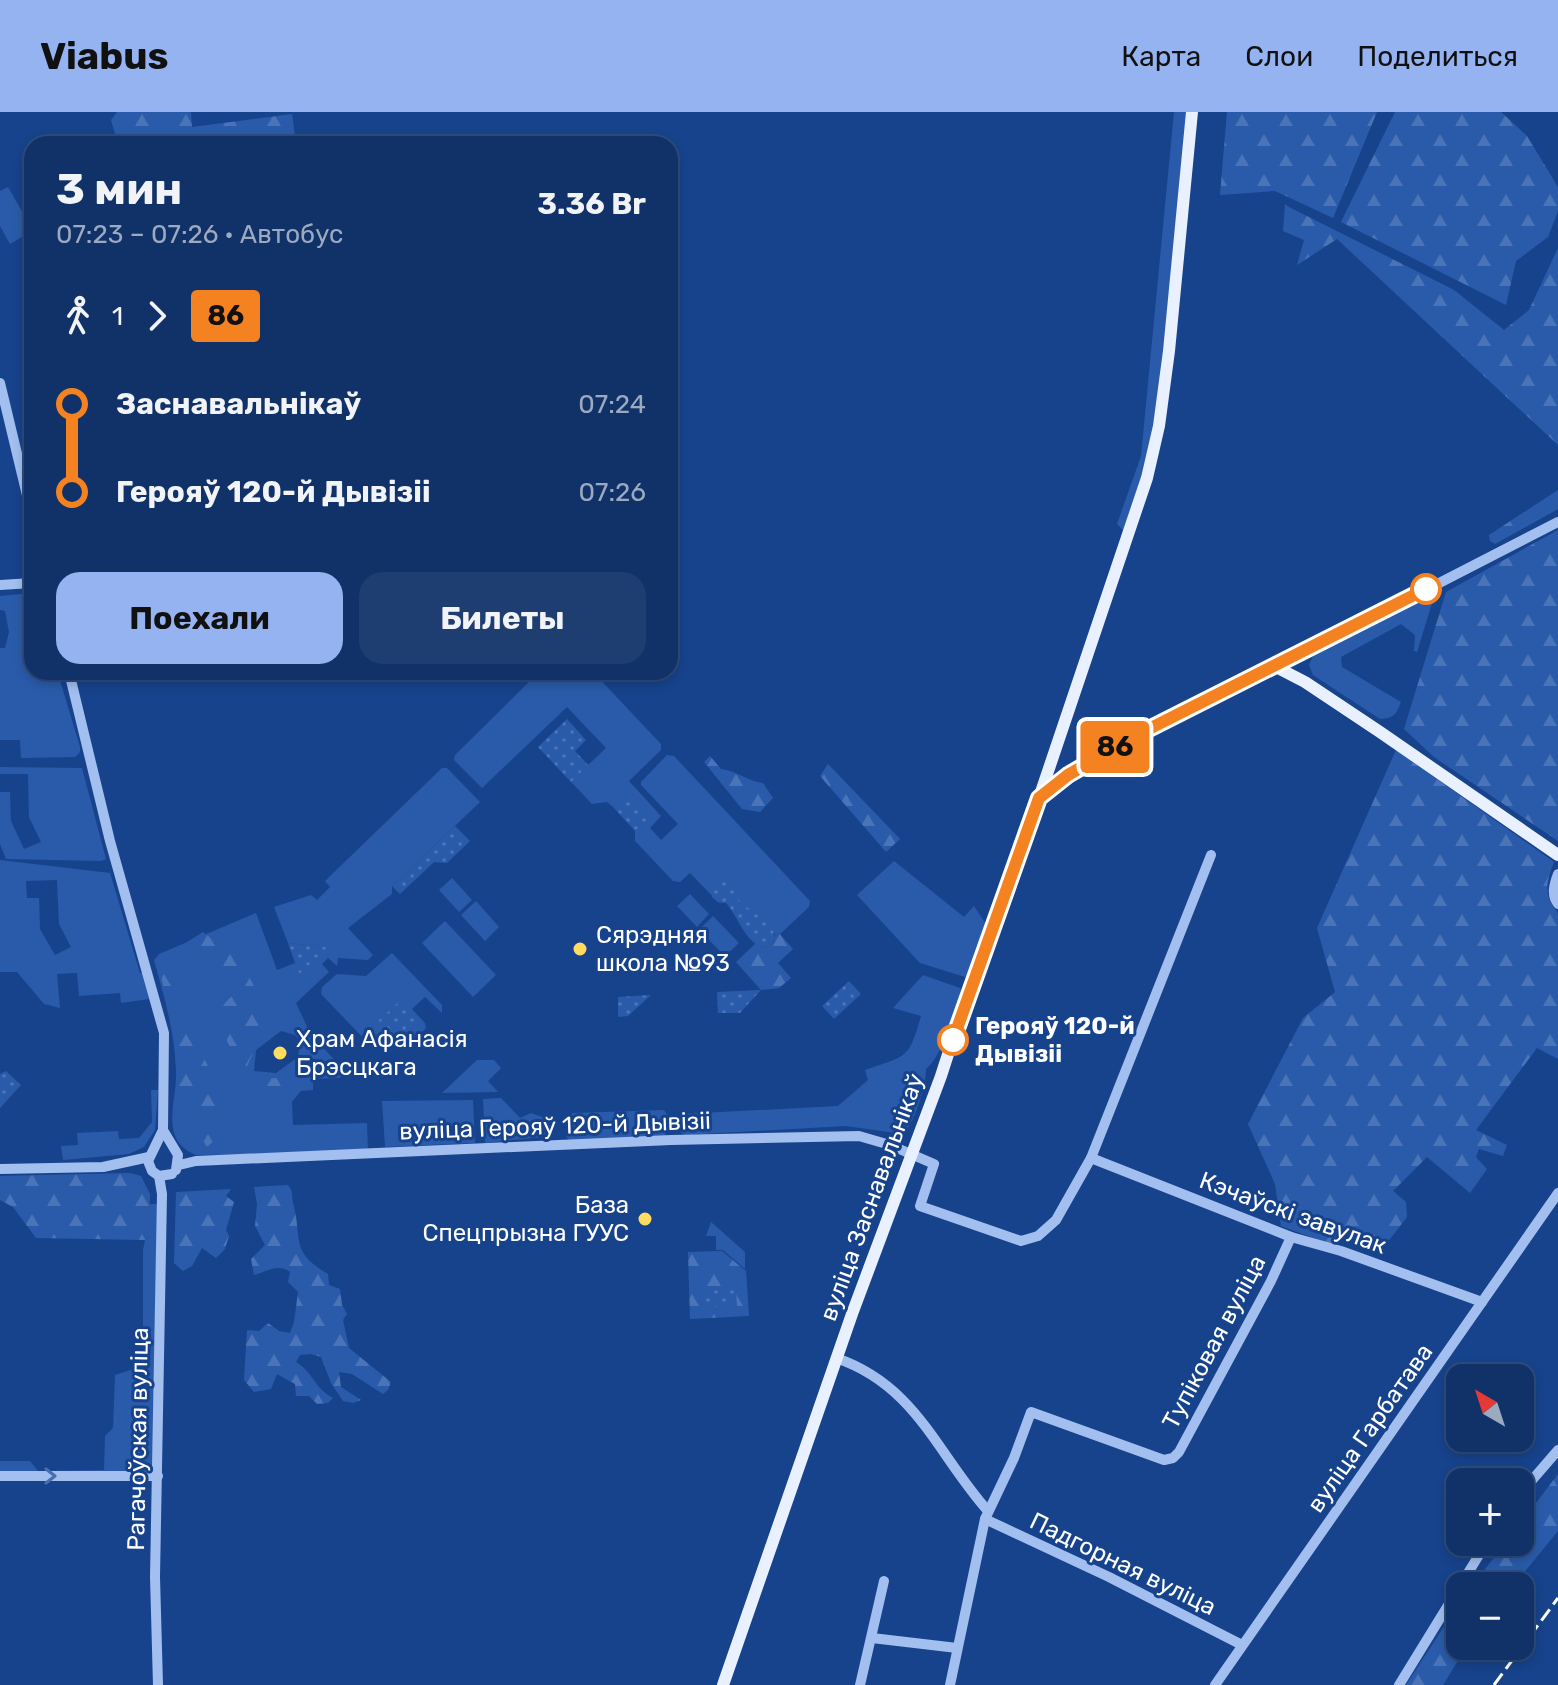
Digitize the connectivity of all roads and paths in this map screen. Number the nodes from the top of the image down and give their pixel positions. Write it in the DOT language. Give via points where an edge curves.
graph roads {
  1 [pos="1192,112"];
  2 [pos="0,383"];
  3 [pos="24,483"];
  4 [pos="1558,522"];
  5 [pos="24,584"];
  6 [pos="0,585"];
  7 [pos="1276,667"];
  8 [pos="71,680"];
  9 [pos="1039,798"];
  10 [pos="1211,855"];
  11 [pos="1558,855"];
  12 [pos="1558,874"];
  13 [pos="1558,904"];
  14 [pos="163,1130"];
  15 [pos="156,1147"];
  16 [pos="912,1156"];
  17 [pos="1091,1158"];
  18 [pos="175,1161"];
  19 [pos="149,1162"];
  20 [pos="0,1169"];
  21 [pos="159,1176"];
  22 [pos="1558,1193"];
  23 [pos="162,1194"];
  24 [pos="1291,1237"];
  25 [pos="1482,1302"];
  26 [pos="836,1358"];
  27 [pos="1558,1450"];
  28 [pos="1534,1475"];
  29 [pos="0,1476"];
  30 [pos="158,1476"];
  31 [pos="987,1515"];
  32 [pos="1478,1556"];
  33 [pos="884,1581"];
  34 [pos="872,1638"];
  35 [pos="1242,1645"];
  36 [pos="957,1648"];
  37 [pos="158,1685"];
  38 [pos="723,1685"];
  39 [pos="860,1685"];
  40 [pos="950,1685"];
  41 [pos="1215,1685"];
  42 [pos="1399,1685"];
  1 -- 9 [label="main road, вуліца Заснавальнікаў" via="1156,445"];
  2 -- 3 [label="street"];
  4 -- 7 [label="street"];
  5 -- 6 [label="street"];
  7 -- 9 [label="main road" via="1123,742"];
  7 -- 11 [label="main road"];
  8 -- 14 [label="street" via="162,1023"];
  9 -- 16 [label="main road, вуліца Заснавальнікаў"];
  10 -- 17 [label="street, вуліца Заснавальнікаў"];
  12 -- 13 [label="street" via="1553,885"];
  14 -- 15 [label="street"];
  14 -- 18 [label="street"];
  15 -- 18 [label="street"];
  15 -- 19 [label="street"];
  16 -- 17 [label="street, вуліца Заснавальнікаў" via="934,1164 920,1206 1021,1241 1030,1241 1056,1220"];
  16 -- 18 [label="street, вуліца Герояў 120-й Дывізіі" via="890,1145 847,1136"];
  16 -- 26 [label="main road, вуліца Заснавальнікаў"];
  17 -- 24 [label="street, Кэчаўскі завулак"];
  18 -- 21 [label="street"];
  18 -- 23 [label="street, Рагачоўская вуліца"];
  19 -- 20 [label="street"];
  19 -- 21 [label="street"];
  21 -- 23 [label="street, Рагачоўская вуліца"];
  22 -- 25 [label="street, вуліца Гарбатава"];
  23 -- 30 [label="street, Рагачоўская вуліца"];
  24 -- 25 [label="street, Кэчаўскі завулак"];
  24 -- 31 [label="street, Тупіковая вуліца" via="1173,1458 1164,1460 1031,1412"];
  25 -- 35 [label="street, вуліца Гарбатава"];
  26 -- 31 [label="street" via="861,1366 930,1429"];
  26 -- 38 [label="main road, вуліца Заснавальнікаў"];
  27 -- 28 [label="street"];
  29 -- 30 [label="street, one-way"];
  30 -- 37 [label="street, Рагачоўская вуліца"];
  31 -- 35 [label="street, Падгорная вуліца"];
  31 -- 36 [label="street"];
  32 -- 42 [label="street"];
  33 -- 34 [label="street"];
  34 -- 36 [label="street"];
  34 -- 39 [label="street"];
  35 -- 41 [label="street, вуліца Гарбатава"];
  36 -- 40 [label="street"];
}
